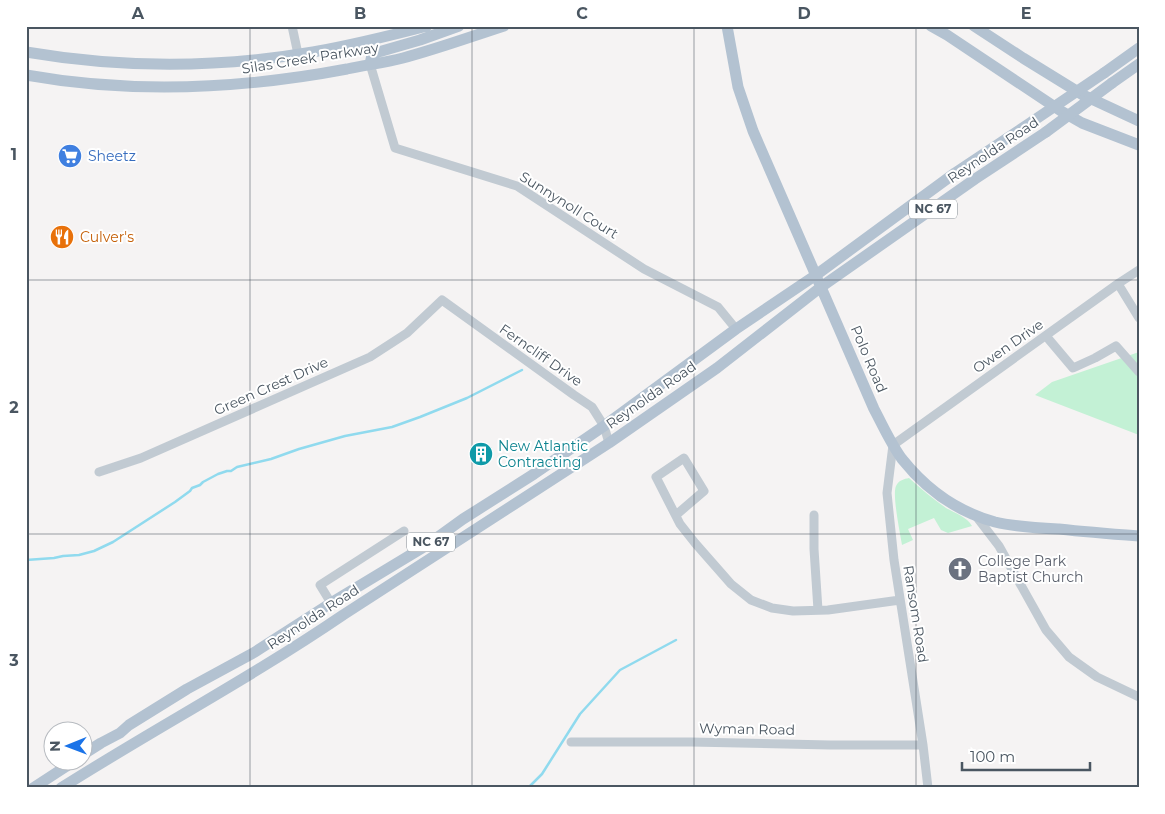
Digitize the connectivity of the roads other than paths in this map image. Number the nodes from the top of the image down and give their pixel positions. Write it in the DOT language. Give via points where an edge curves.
graph roads {
  1 [pos="292,26"];
  2 [pos="428,26"];
  3 [pos="459,26"];
  4 [pos="504,26"];
  5 [pos="727,26"];
  6 [pos="931,26"];
  7 [pos="974,26"];
  8 [pos="1139,48"];
  9 [pos="26,52"];
  10 [pos="298,54"];
  11 [pos="370,64"];
  12 [pos="1139,64"];
  13 [pos="26,75"];
  14 [pos="1139,121"];
  15 [pos="1139,145"];
  16 [pos="1139,270"];
  17 [pos="816,275"];
  18 [pos="1119,283"];
  19 [pos="821,287"];
  20 [pos="442,300"];
  21 [pos="1139,318"];
  22 [pos="736,329"];
  23 [pos="1046,336"];
  24 [pos="1139,372"];
  25 [pos="604,426"];
  26 [pos="610,443"];
  27 [pos="893,445"];
  28 [pos="98,472"];
  29 [pos="676,515"];
  30 [pos="814,515"];
  31 [pos="976,516"];
  32 [pos="404,530"];
  33 [pos="1139,536"];
  34 [pos="900,600"];
  35 [pos="331,603"];
  36 [pos="818,610"];
  37 [pos="1139,697"];
  38 [pos="571,742"];
  39 [pos="923,745"];
  40 [pos="92,749"];
  41 [pos="58,772"];
  42 [pos="33,788"];
  43 [pos="61,788"];
  44 [pos="928,788"];
  1 -- 10 [label="street"];
  2 -- 10 [label="main road, Silas Creek Parkway"];
  3 -- 11 [label="main road" via="375,53"];
  4 -- 11 [label="main road, Silas Creek Parkway" via="402,58"];
  5 -- 17 [label="main road, Polo Road" via="738,87 750,124"];
  6 -- 15 [label="main road" via="1061,111 1082,123"];
  7 -- 14 [label="main road" via="1083,96"];
  8 -- 17 [label="main road, Reynolda Road / NC 67, bridge" via="955,173"];
  9 -- 10 [label="main road, Silas Creek Parkway" via="117,63 173,64"];
  11 -- 13 [label="main road, Silas Creek Parkway" via="280,80 191,87 92,84"];
  11 -- 22 [label="street, Sunnynoll Court" via="394,148 517,186 644,269 718,307"];
  12 -- 19 [label="main road, Reynolda Road / NC 67, bridge"];
  16 -- 18 [label="street, Owen Drive"];
  17 -- 19 [label="main road, Polo Road"];
  17 -- 22 [label="main road, Reynolda Road / NC 67"];
  18 -- 21 [label="street"];
  18 -- 23 [label="street, Owen Drive"];
  19 -- 26 [label="main road, Reynolda Road / NC 67" via="718,368"];
  19 -- 27 [label="main road, Polo Road"];
  20 -- 25 [label="street, Ferncliff Drive" via="592,407"];
  20 -- 28 [label="street, Green Crest Drive" via="406,333 370,357 141,458"];
  22 -- 25 [label="main road, Reynolda Road / NC 67"];
  23 -- 24 [label="street" via="1073,368 1116,346"];
  23 -- 27 [label="street, Owen Drive"];
  25 -- 26 [label="street, Ferncliff Drive"];
  25 -- 35 [label="main road, Reynolda Road / NC 67" via="427,545"];
  26 -- 43 [label="main road, Reynolda Road / NC 67" via="305,641"];
  27 -- 31 [label="main road, Polo Road" via="930,488 948,502"];
  27 -- 34 [label="street, Ransom Road" via="887,493"];
  29 -- 29 [label="street" via="656,477 684,458 704,491"];
  29 -- 36 [label="street" via="708,559 751,600 772,608"];
  30 -- 36 [label="street"];
  31 -- 33 [label="main road, Polo Road" via="1016,526"];
  31 -- 37 [label="street" via="998,546 1046,630 1069,657 1097,677"];
  32 -- 35 [label="street" via="320,585"];
  34 -- 36 [label="street"];
  34 -- 39 [label="street, Ransom Road"];
  35 -- 40 [label="main road, Reynolda Road / NC 67"];
  38 -- 39 [label="street, Wyman Road"];
  39 -- 44 [label="street, Ransom Road"];
  41 -- 42 [label="main road"];
}
